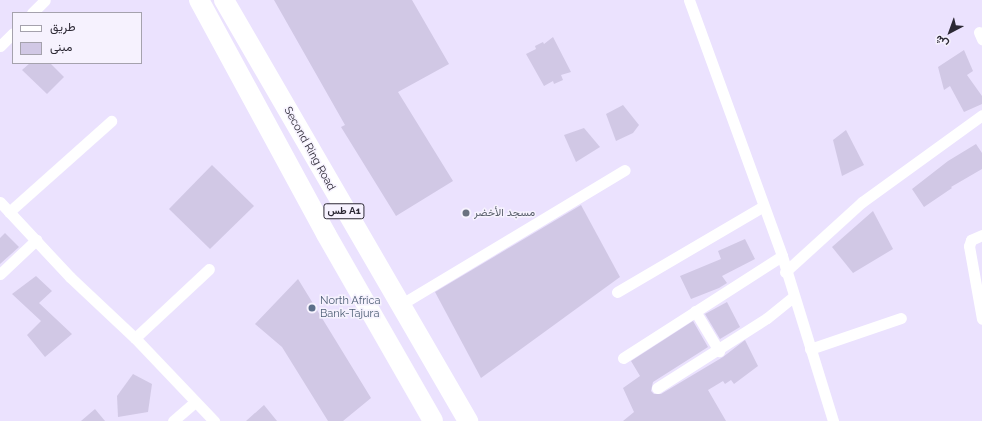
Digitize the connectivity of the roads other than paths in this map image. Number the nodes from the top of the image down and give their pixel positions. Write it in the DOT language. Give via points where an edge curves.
graph roads {
  1 [pos="45,0"];
  2 [pos="199,0"];
  3 [pos="224,0"];
  4 [pos="689,0"];
  5 [pos="33,12"];
  6 [pos="12,34"];
  7 [pos="0,46"];
  8 [pos="982,115"];
  9 [pos="111,121"];
  10 [pos="319,165"];
  11 [pos="625,170"];
  12 [pos="295,177"];
  13 [pos="0,202"];
  14 [pos="762,208"];
  15 [pos="9,212"];
  16 [pos="353,226"];
  17 [pos="326,234"];
  18 [pos="982,235"];
  19 [pos="36,240"];
  20 [pos="782,256"];
  21 [pos="209,269"];
  22 [pos="785,272"];
  23 [pos="0,274"];
  24 [pos="617,292"];
  25 [pos="793,297"];
  26 [pos="400,305"];
  27 [pos="695,311"];
  28 [pos="901,318"];
  29 [pos="982,319"];
  30 [pos="135,338"];
  31 [pos="810,349"];
  32 [pos="719,351"];
  33 [pos="623,358"];
  34 [pos="657,388"];
  35 [pos="195,402"];
  36 [pos="173,421"];
  37 [pos="214,421"];
  38 [pos="434,421"];
  39 [pos="468,421"];
  40 [pos="834,421"];
  1 -- 5 [label="street"];
  2 -- 12 [label="highway, طس A1"];
  3 -- 10 [label="highway, Second Ring Road / طس A1"];
  4 -- 14 [label="street"];
  6 -- 7 [label="street"];
  8 -- 22 [label="street" via="862,202"];
  9 -- 15 [label="street"];
  10 -- 12 [label="highway" via="308,176"];
  10 -- 16 [label="highway, Second Ring Road / طس A1"];
  11 -- 26 [label="street"];
  12 -- 17 [label="highway, طس A1"];
  13 -- 15 [label="street"];
  14 -- 20 [label="street"];
  14 -- 24 [label="street"];
  15 -- 19 [label="street"];
  16 -- 17 [label="highway" via="339,222"];
  16 -- 26 [label="highway, Second Ring Road / طس A1"];
  17 -- 38 [label="highway, طس A1"];
  18 -- 29 [label="street" via="971,240 969,246"];
  19 -- 23 [label="street"];
  19 -- 30 [label="street" via="70,277"];
  20 -- 22 [label="street"];
  20 -- 27 [label="street"];
  21 -- 30 [label="street"];
  22 -- 25 [label="street"];
  25 -- 31 [label="street"];
  25 -- 32 [label="street"];
  26 -- 39 [label="highway, Second Ring Road / طس A1"];
  27 -- 32 [label="street"];
  27 -- 33 [label="street"];
  28 -- 31 [label="street"];
  30 -- 35 [label="street"];
  31 -- 40 [label="street"];
  32 -- 34 [label="street"];
  35 -- 36 [label="street"];
  35 -- 37 [label="street"];
}
